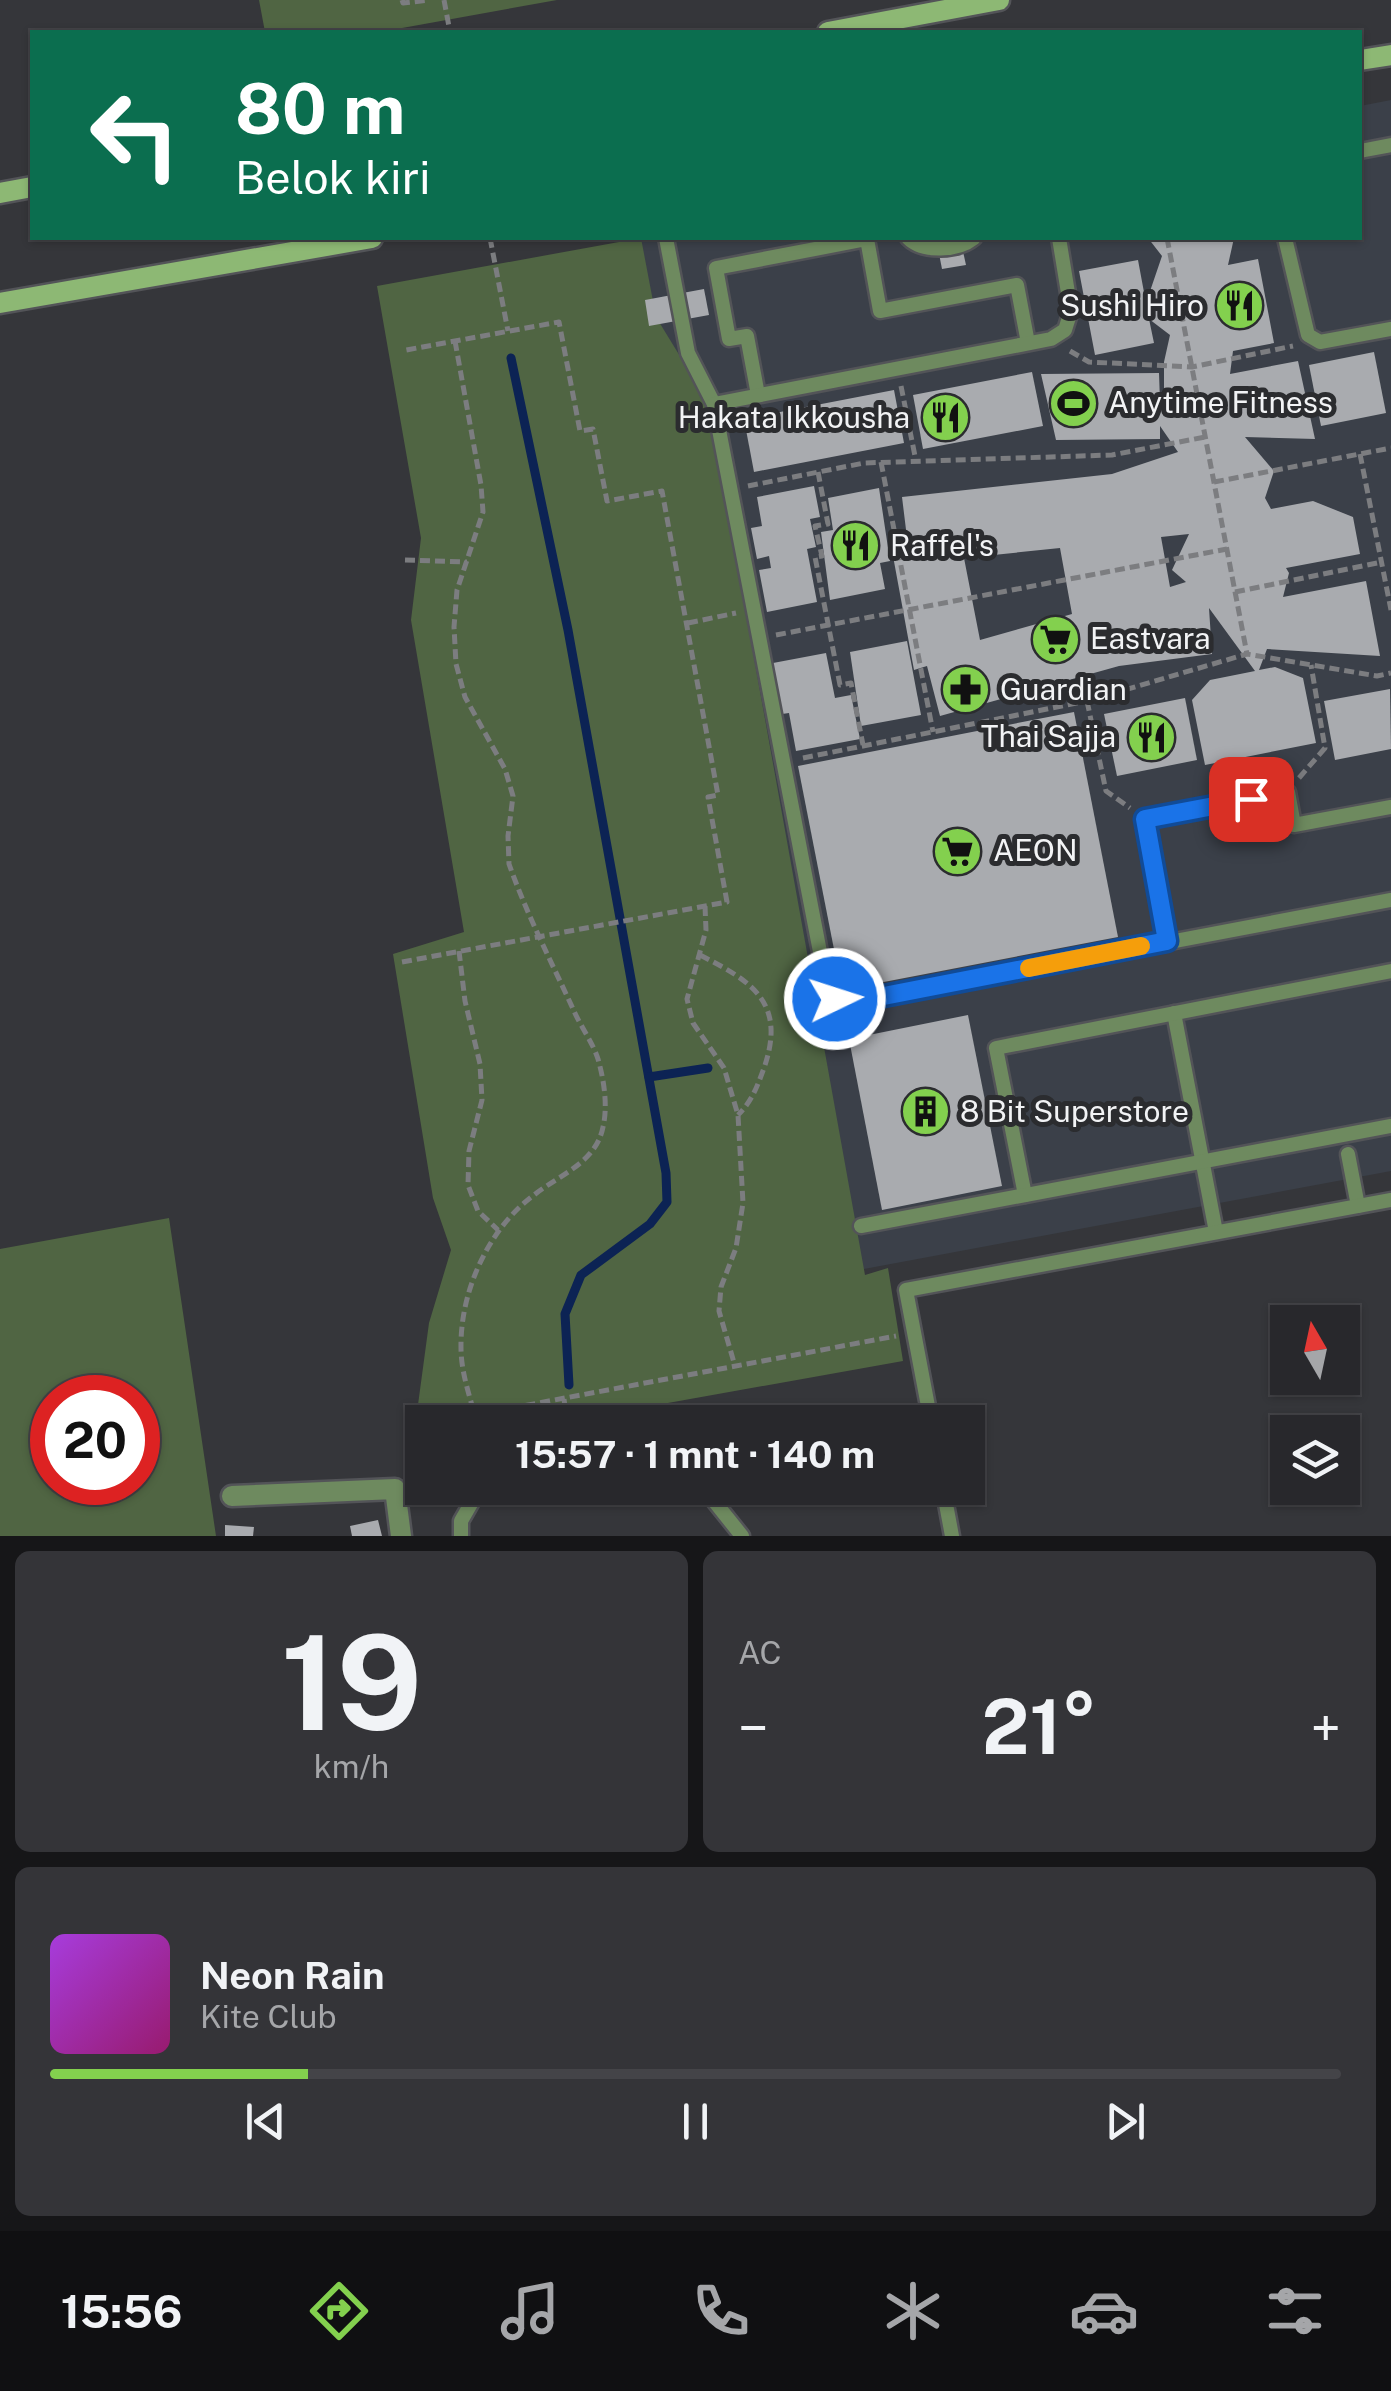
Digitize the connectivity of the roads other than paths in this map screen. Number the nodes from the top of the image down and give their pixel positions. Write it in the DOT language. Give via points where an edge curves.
graph roads {
  1 [pos="998,0"];
  2 [pos="839,30"];
  3 [pos="1391,55"];
  4 [pos="1362,60"];
  5 [pos="1391,145"];
  6 [pos="1362,151"];
  7 [pos="30,187"];
  8 [pos="0,193"];
  9 [pos="361,240"];
  10 [pos="666,240"];
  11 [pos="862,240"];
  12 [pos="867,240"];
  13 [pos="910,240"];
  14 [pos="971,240"];
  15 [pos="1060,240"];
  16 [pos="1284,240"];
  17 [pos="0,303"];
  18 [pos="1391,330"];
  19 [pos="1028,343"];
  20 [pos="758,395"];
  21 [pos="714,404"];
  22 [pos="1391,807"];
  23 [pos="1391,900"];
  24 [pos="1167,941"];
  25 [pos="1391,970"];
  26 [pos="1174,1013"];
  27 [pos="1391,1126"];
  28 [pos="1348,1154"];
  29 [pos="1202,1162"];
  30 [pos="1025,1194"];
  31 [pos="1391,1200"];
  32 [pos="1358,1206"];
  33 [pos="861,1226"];
  34 [pos="1216,1232"];
  35 [pos="927,1405"];
  36 [pos="232,1496"];
  37 [pos="470,1505"];
  38 [pos="716,1505"];
  39 [pos="946,1505"];
  40 [pos="401,1536"];
  41 [pos="461,1536"];
  42 [pos="742,1536"];
  43 [pos="952,1536"];
  1 -- 2 [label="main road"];
  3 -- 4 [label="main road"];
  5 -- 6 [label="lane"];
  7 -- 8 [label="main road"];
  9 -- 17 [label="main road"];
  10 -- 21 [label="lane" via="688,353"];
  11 -- 20 [label="lane" via="716,268 730,340 748,336"];
  12 -- 19 [label="lane" via="880,311 1017,286"];
  13 -- 14 [label="lane" via="934,248"];
  15 -- 19 [label="lane" via="1071,310 1065,330"];
  16 -- 18 [label="lane" via="1308,335 1320,342"];
  19 -- 20 [label="lane"];
  20 -- 21 [label="lane"];
  21 -- 24 [label="lane" via="826,988 835,999 853,1002"];
  22 -- 24 [label="lane" via="1294,825 1288,792 1145,819"];
  23 -- 24 [label="lane"];
  25 -- 26 [label="lane"];
  26 -- 29 [label="lane"];
  26 -- 30 [label="lane" via="996,1048"];
  27 -- 29 [label="lane"];
  28 -- 32 [label="lane"];
  29 -- 30 [label="lane"];
  29 -- 34 [label="lane"];
  30 -- 33 [label="lane"];
  31 -- 32 [label="lane"];
  32 -- 34 [label="lane"];
  34 -- 35 [label="lane" via="906,1290"];
  36 -- 40 [label="street" via="395,1489"];
  37 -- 41 [label="lane"];
  38 -- 42 [label="lane"];
  39 -- 43 [label="lane"];
}
